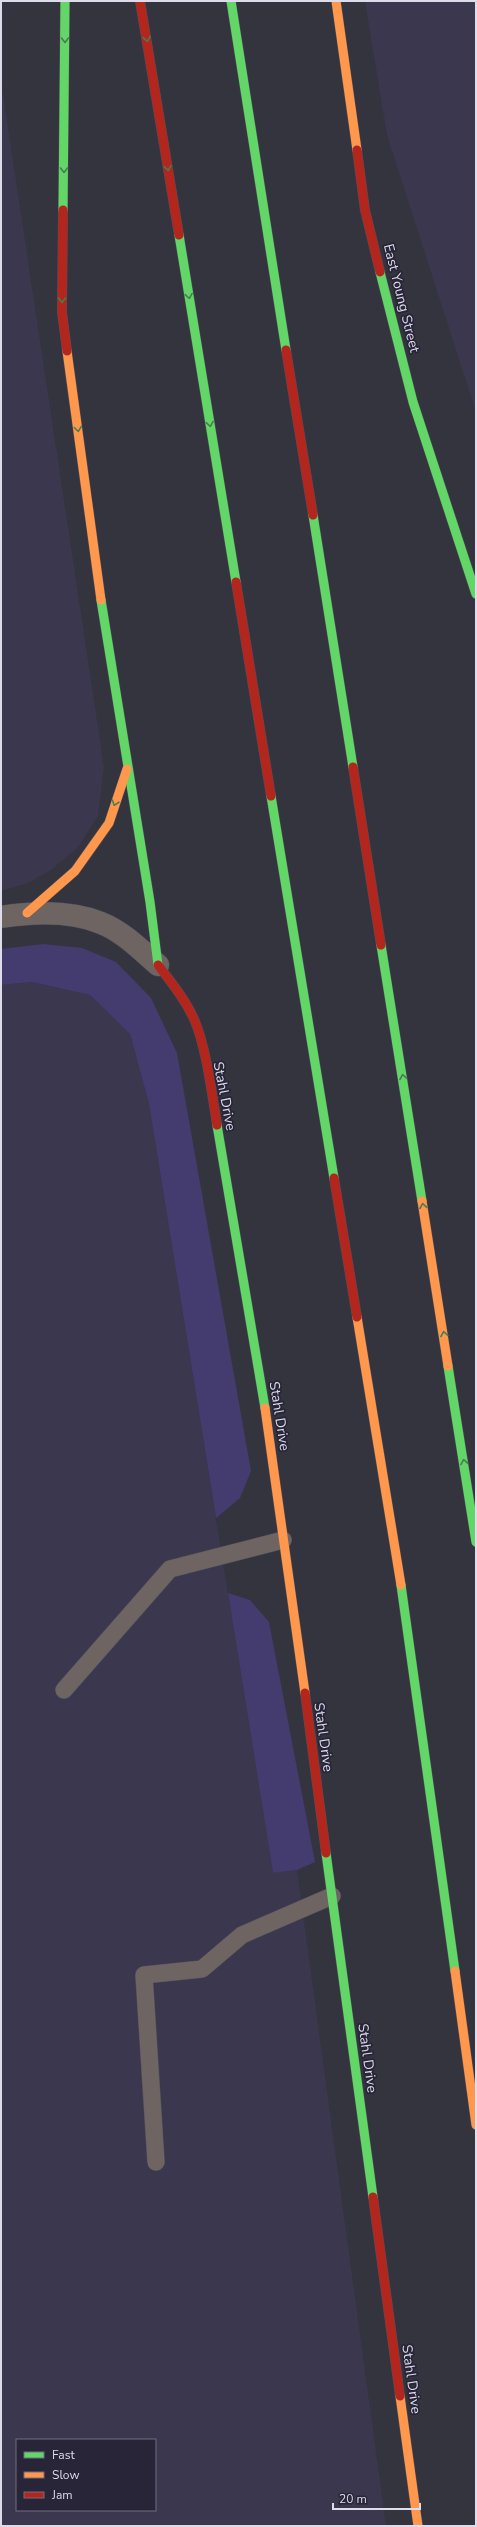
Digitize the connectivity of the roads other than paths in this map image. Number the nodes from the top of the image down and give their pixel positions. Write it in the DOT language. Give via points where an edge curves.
graph roads {
  1 [pos="65,1"];
  2 [pos="140,1"];
  3 [pos="231,1"];
  4 [pos="336,1"];
  5 [pos="476,594"];
  6 [pos="128,766"];
  7 [pos="27,913"];
  8 [pos="1,917"];
  9 [pos="158,965"];
  10 [pos="467,1479"];
  11 [pos="476,1485"];
  12 [pos="283,1540"];
  13 [pos="476,1542"];
  14 [pos="64,1690"];
  15 [pos="332,1896"];
  16 [pos="476,2125"];
  17 [pos="156,2162"];
  18 [pos="418,2526"];
  1 -- 6 [label="main road, one-way" via="62,312 101,599"];
  2 -- 16 [label="main road, one-way" via="403,1598"];
  10 -- 3 [label="main road, one-way"];
  4 -- 5 [label="main road, East Young Street" via="365,210 413,402"];
  6 -- 7 [label="main road, one-way" via="109,822 74,871"];
  6 -- 9 [label="main road"];
  7 -- 8 [label="street"];
  7 -- 9 [label="street" via="64,914 102,923 134,944"];
  9 -- 12 [label="main road, Stahl Drive" via="176,988 194,1020 208,1078 269,1431"];
  10 -- 11 [label="main road"];
  10 -- 13 [label="main road"];
  12 -- 14 [label="lane" via="170,1569"];
  12 -- 15 [label="main road, Stahl Drive"];
  15 -- 17 [label="lane" via="242,1935 202,1970 144,1975"];
  15 -- 18 [label="main road, Stahl Drive"];
}
